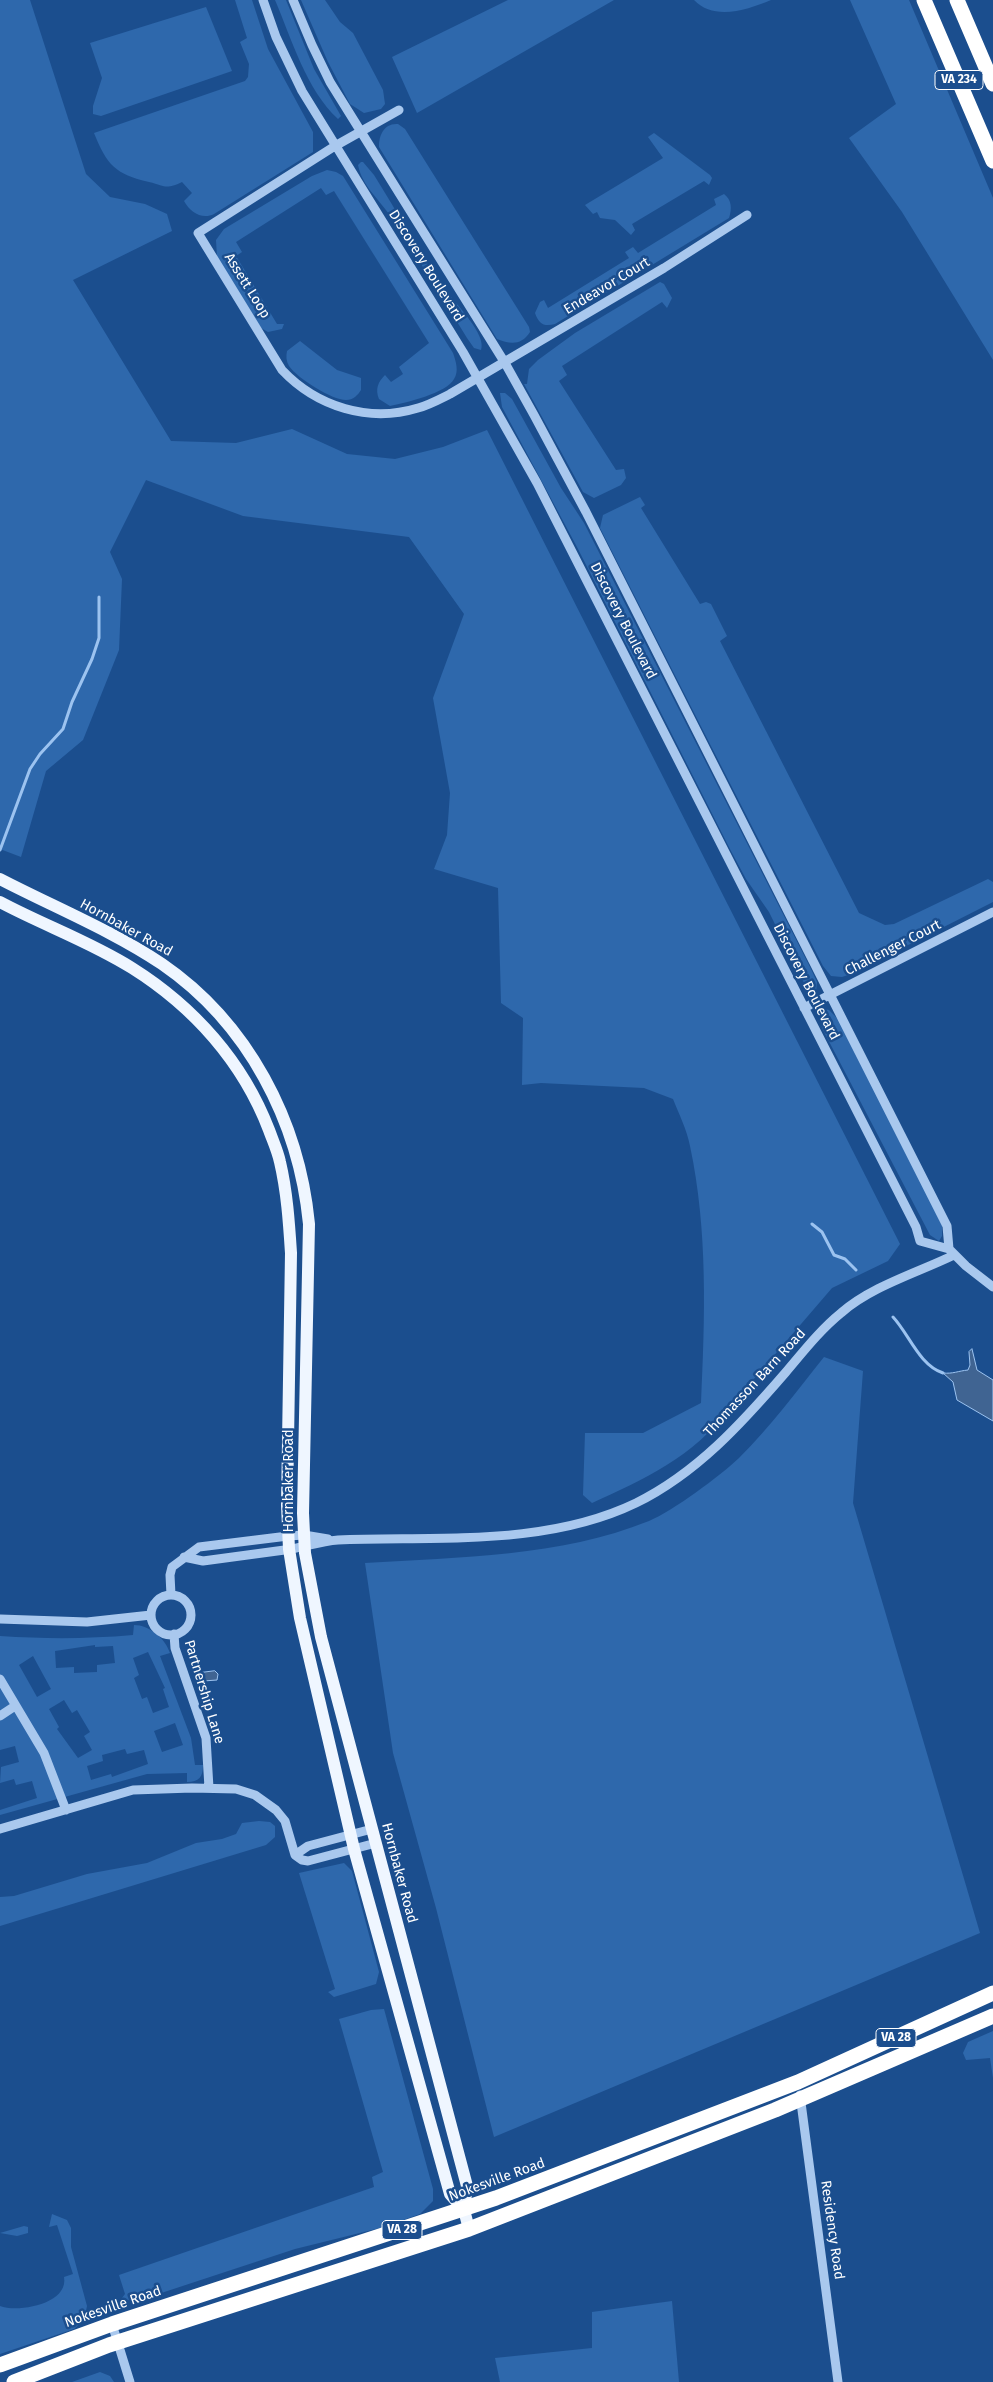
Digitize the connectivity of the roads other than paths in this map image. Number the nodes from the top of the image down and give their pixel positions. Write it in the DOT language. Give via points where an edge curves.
graph roads {
  1 [pos="264,0"];
  2 [pos="293,0"];
  3 [pos="924,0"];
  4 [pos="957,0"];
  5 [pos="993,84"];
  6 [pos="399,110"];
  7 [pos="361,132"];
  8 [pos="335,146"];
  9 [pos="993,161"];
  10 [pos="747,215"];
  11 [pos="505,363"];
  12 [pos="478,378"];
  13 [pos="0,879"];
  14 [pos="0,902"];
  15 [pos="993,912"];
  16 [pos="81,919"];
  17 [pos="71,937"];
  18 [pos="831,994"];
  19 [pos="804,1008"];
  20 [pos="952,1252"];
  21 [pos="993,1286"];
  22 [pos="288,1536"];
  23 [pos="304,1541"];
  24 [pos="289,1549"];
  25 [pos="184,1557"];
  26 [pos="171,1595"];
  27 [pos="151,1615"];
  28 [pos="0,1619"];
  29 [pos="174,1634"];
  30 [pos="0,1678"];
  31 [pos="15,1706"];
  32 [pos="0,1716"];
  33 [pos="209,1788"];
  34 [pos="66,1810"];
  35 [pos="0,1829"];
  36 [pos="372,1830"];
  37 [pos="350,1835"];
  38 [pos="376,1843"];
  39 [pos="354,1849"];
  40 [pos="295,1855"];
  41 [pos="993,1993"];
  42 [pos="993,2016"];
  43 [pos="798,2082"];
  44 [pos="801,2099"];
  45 [pos="464,2210"];
  46 [pos="470,2229"];
  47 [pos="112,2324"];
  48 [pos="118,2343"];
  49 [pos="0,2365"];
  50 [pos="14,2382"];
  51 [pos="130,2382"];
  52 [pos="838,2382"];
  1 -- 8 [label="street, Discovery Boulevard" via="288,64"];
  2 -- 7 [label="street, Discovery Boulevard" via="330,82"];
  3 -- 9 [label="highway, VA 234"];
  4 -- 5 [label="highway, VA 234"];
  6 -- 7 [label="street, Assett Loop"];
  7 -- 8 [label="street, Assett Loop"];
  7 -- 11 [label="street, Discovery Boulevard"];
  8 -- 12 [label="street, Discovery Boulevard"];
  8 -- 12 [label="street, Assett Loop" via="198,233 282,370 313,397 337,407 363,412 395,413 418,408"];
  10 -- 11 [label="street, Endeavor Court"];
  11 -- 12 [label="street, Endeavor Court"];
  11 -- 18 [label="street, Discovery Boulevard" via="586,512"];
  12 -- 19 [label="street, Discovery Boulevard" via="537,483"];
  13 -- 16 [label="main road, Hornbaker Road"];
  14 -- 17 [label="main road, Hornbaker Road"];
  15 -- 18 [label="street, Challenger Court"];
  16 -- 17 [label="main road"];
  16 -- 23 [label="main road, Hornbaker Road" via="162,965 216,1012 257,1065 271,1088 291,1135 306,1192 309,1224"];
  17 -- 22 [label="main road, Hornbaker Road" via="132,968 205,1026 246,1082 280,1160 289,1212 291,1253"];
  18 -- 19 [label="street, Challenger Court"];
  18 -- 20 [label="street, Discovery Boulevard" via="947,1226"];
  19 -- 20 [label="street, Discovery Boulevard" via="916,1227 920,1241"];
  20 -- 21 [label="street, Discovery Boulevard"];
  20 -- 23 [label="street, Thomasson Barn Road" via="844,1310 741,1424 685,1473 636,1502 608,1514 551,1530 456,1537"];
  22 -- 23 [label="street, Thomasson Barn Road"];
  22 -- 24 [label="main road, Hornbaker Road"];
  22 -- 25 [label="street, Thomasson Barn Road" via="199,1547"];
  23 -- 24 [label="street, Thomasson Barn Road"];
  23 -- 36 [label="main road, Hornbaker Road" via="321,1637"];
  24 -- 25 [label="street, Thomasson Barn Road" via="203,1561"];
  24 -- 37 [label="main road, Hornbaker Road" via="300,1618"];
  25 -- 26 [label="street" via="172,1567"];
  26 -- 27 [label="street" via="159,1599"];
  26 -- 29 [label="street" via="187,1603 191,1615 187,1626"];
  27 -- 28 [label="street" via="87,1622"];
  27 -- 29 [label="street" via="159,1631"];
  29 -- 33 [label="street, Partnership Lane" via="175,1648 206,1738"];
  30 -- 31 [label="street"];
  31 -- 32 [label="street"];
  31 -- 34 [label="street" via="44,1753"];
  33 -- 34 [label="street" via="133,1790"];
  33 -- 40 [label="street" via="236,1789 265,1800 285,1821"];
  34 -- 35 [label="street"];
  36 -- 37 [label="street"];
  36 -- 38 [label="main road, Hornbaker Road"];
  37 -- 39 [label="main road, Hornbaker Road"];
  37 -- 40 [label="street" via="308,1846"];
  38 -- 39 [label="street"];
  38 -- 45 [label="main road, Hornbaker Road" via="466,2186"];
  39 -- 40 [label="street" via="308,1861"];
  39 -- 45 [label="main road, Hornbaker Road" via="450,2194"];
  41 -- 43 [label="highway, Nokesville Road / VA 28"];
  42 -- 44 [label="highway, VA 28"];
  43 -- 44 [label="street, Residency Road"];
  43 -- 45 [label="highway, Nokesville Road / VA 28"];
  44 -- 46 [label="highway, VA 28"];
  44 -- 52 [label="street, Residency Road"];
  45 -- 46 [label="main road, Hornbaker Road"];
  45 -- 47 [label="highway, Nokesville Road / VA 28"];
  46 -- 48 [label="highway, VA 28"];
  47 -- 48 [label="street"];
  47 -- 49 [label="highway, Nokesville Road / VA 28"];
  48 -- 50 [label="highway, VA 28"];
  48 -- 51 [label="street"];
}
